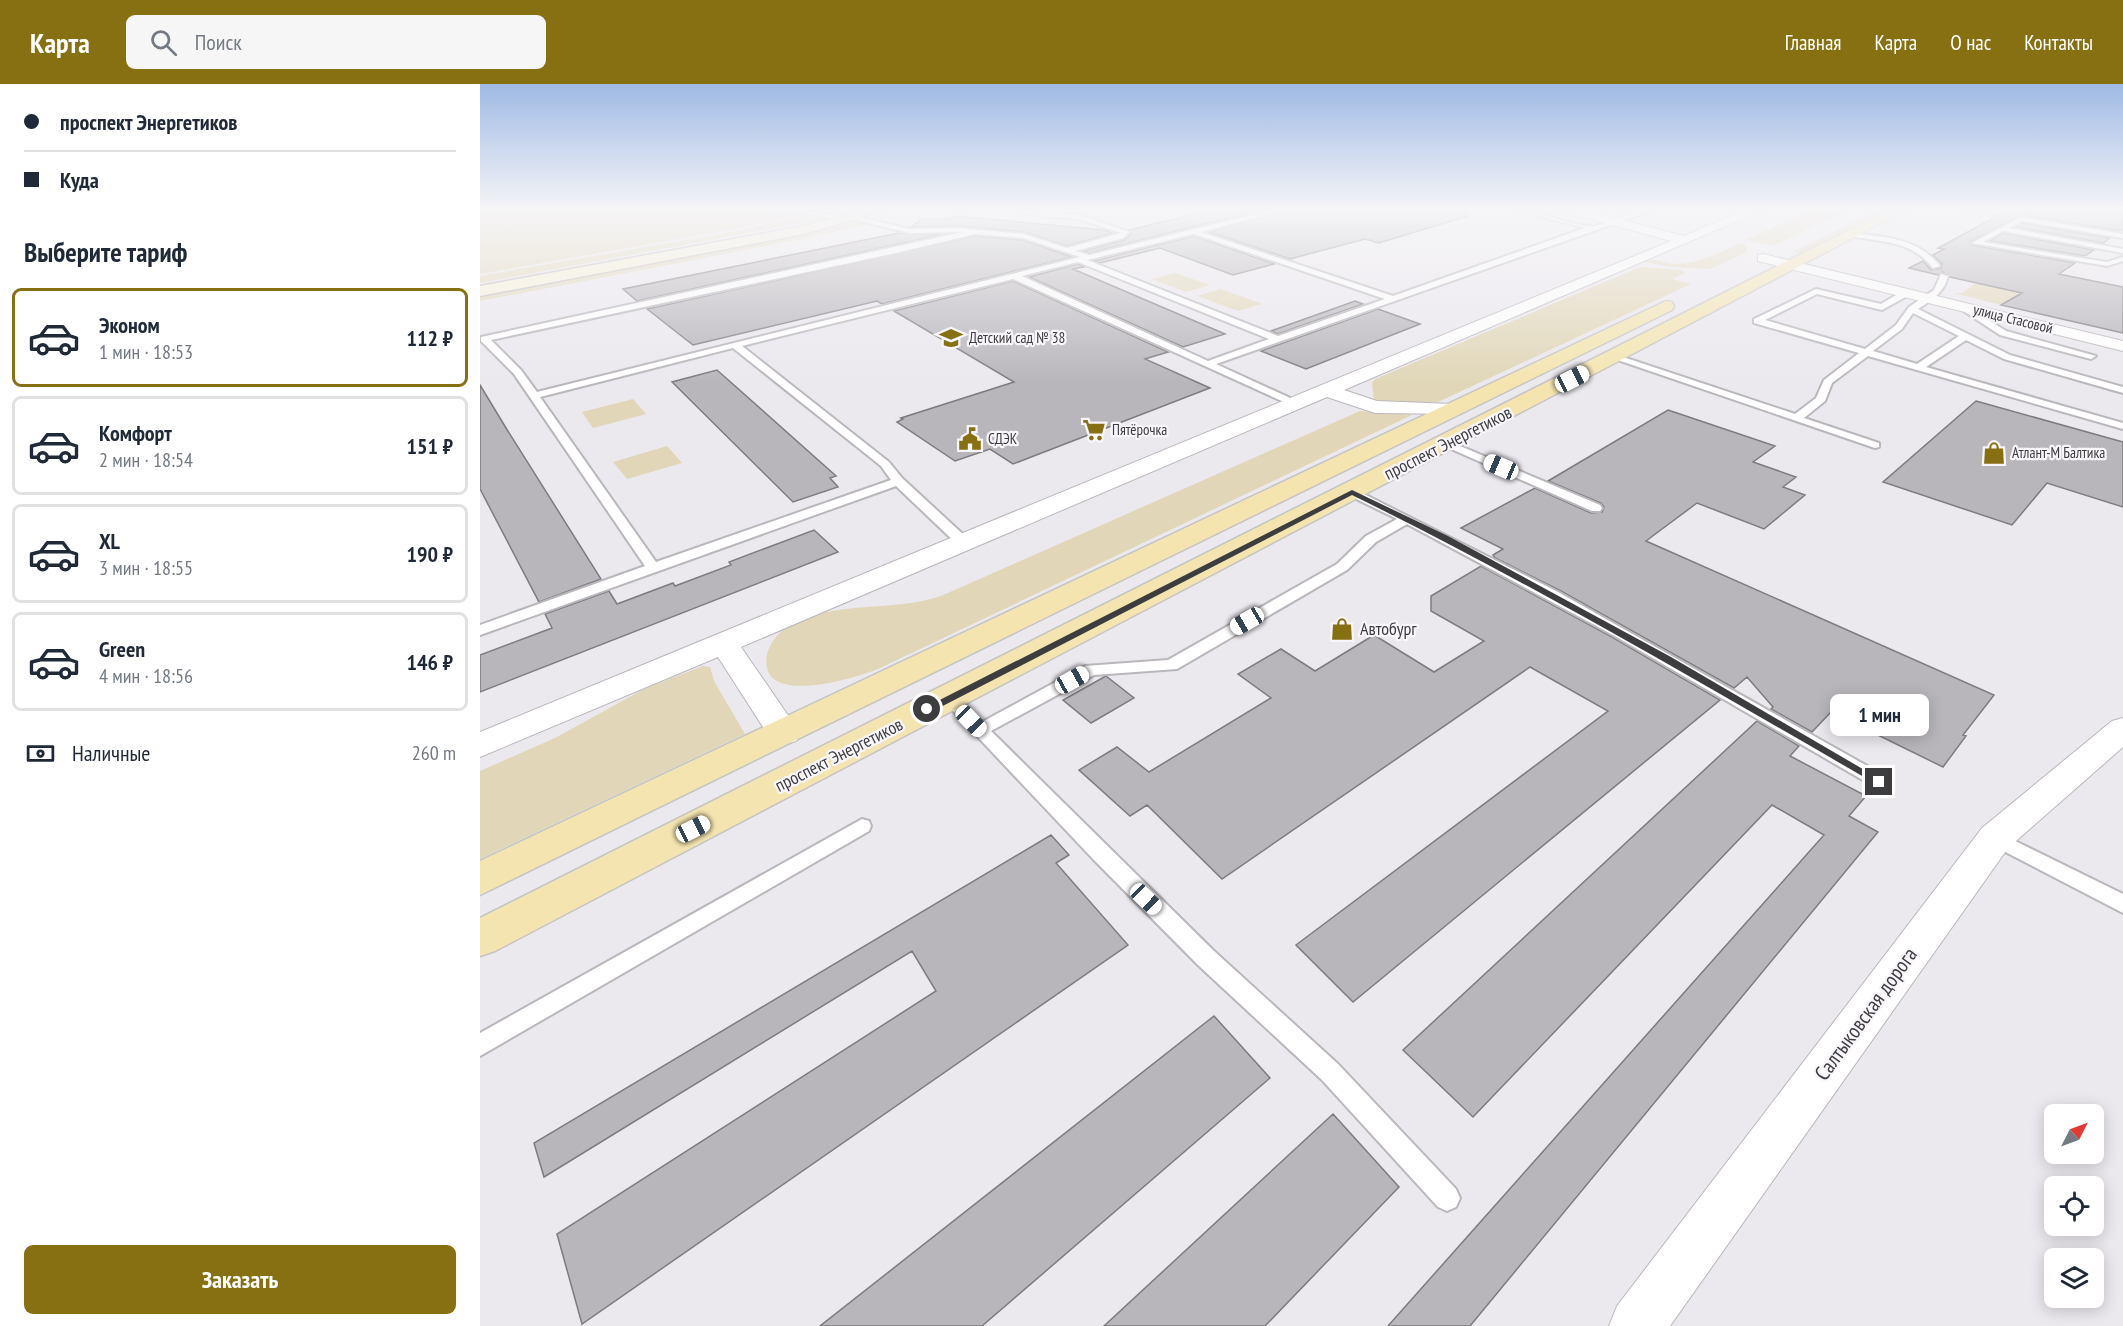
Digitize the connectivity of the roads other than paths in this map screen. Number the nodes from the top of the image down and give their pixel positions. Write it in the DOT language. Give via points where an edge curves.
graph roads {
  1 [pos="579,267"];
  2 [pos="610,267"];
  3 [pos="821,267"];
  4 [pos="1051,267"];
  5 [pos="1096,267"];
  6 [pos="1298,267"];
  7 [pos="1483,267"];
  8 [pos="1621,267"];
  9 [pos="1747,267"];
  10 [pos="1790,267"];
  11 [pos="1802,267"];
  12 [pos="1014,276"];
  13 [pos="1944,276"];
  14 [pos="480,286"];
  15 [pos="480,291"];
  16 [pos="1906,293"];
  17 [pos="1393,299"];
  18 [pos="1928,299"];
  19 [pos="1965,308"];
  20 [pos="1912,309"];
  21 [pos="1966,336"];
  22 [pos="482,339"];
  23 [pos="1276,339"];
  24 [pos="736,346"];
  25 [pos="2123,346"];
  26 [pos="1867,352"];
  27 [pos="2091,356"];
  28 [pos="1614,357"];
  29 [pos="1208,364"];
  30 [pos="1919,368"];
  31 [pos="1327,390"];
  32 [pos="2123,390"];
  33 [pos="535,395"];
  34 [pos="1295,404"];
  35 [pos="1452,410"];
  36 [pos="1796,419"];
  37 [pos="2122,424"];
  38 [pos="1446,443"];
  39 [pos="1875,445"];
  40 [pos="898,481"];
  41 [pos="1352,492"];
  42 [pos="1596,508"];
  43 [pos="1407,519"];
  44 [pos="962,541"];
  45 [pos="652,567"];
  46 [pos="480,630"];
  47 [pos="723,643"];
  48 [pos="949,698"];
  49 [pos="2123,729"];
  50 [pos="980,730"];
  51 [pos="784,733"];
  52 [pos="480,745"];
  53 [pos="1879,782"];
  54 [pos="862,826"];
  55 [pos="1995,838"];
  56 [pos="480,879"];
  57 [pos="2123,904"];
  58 [pos="480,938"];
  59 [pos="480,1045"];
  60 [pos="1447,1198"];
  61 [pos="1637,1326"];
  1 -- 14 [label="street"];
  2 -- 15 [label="street"];
  3 -- 22 [label="lane"];
  4 -- 12 [label="lane"];
  5 -- 23 [label="lane"];
  6 -- 17 [label="lane"];
  7 -- 17 [label="lane"];
  8 -- 31 [label="street"];
  9 -- 35 [label="main road, проспект Энергетиков"];
  10 -- 28 [label="main road, проспект Энергетиков"];
  11 -- 16 [label="street, улица Стасовой"];
  12 -- 24 [label="lane"];
  12 -- 29 [label="lane"];
  13 -- 18 [label="lane" via="1943,286"];
  16 -- 18 [label="street, улица Стасовой"];
  16 -- 26 [label="lane" via="1882,307 1816,291 1757,321"];
  17 -- 23 [label="lane"];
  18 -- 19 [label="street, улица Стасовой"];
  18 -- 20 [label="lane"];
  19 -- 25 [label="street, улица Стасовой"];
  19 -- 27 [label="lane" via="2003,333"];
  20 -- 21 [label="lane"];
  20 -- 26 [label="lane" via="1899,327"];
  21 -- 30 [label="lane"];
  21 -- 32 [label="lane" via="2007,357"];
  22 -- 33 [label="lane" via="518,372"];
  23 -- 29 [label="lane"];
  24 -- 33 [label="lane"];
  24 -- 40 [label="lane" via="885,464"];
  26 -- 30 [label="lane"];
  26 -- 36 [label="lane" via="1828,382 1821,399"];
  28 -- 36 [label="lane"];
  28 -- 38 [label="main road, проспект Энергетиков"];
  29 -- 34 [label="lane"];
  30 -- 37 [label="lane"];
  31 -- 34 [label="street"];
  31 -- 35 [label="street" via="1356,405"];
  33 -- 45 [label="lane" via="564,443"];
  34 -- 44 [label="street"];
  35 -- 51 [label="main road, проспект Энергетиков"];
  36 -- 39 [label="lane"];
  38 -- 41 [label="main road, проспект Энергетиков"];
  38 -- 42 [label="lane"];
  40 -- 44 [label="lane"];
  40 -- 45 [label="lane"];
  41 -- 43 [label="lane"];
  41 -- 48 [label="main road, проспект Энергетиков"];
  43 -- 50 [label="lane" via="1371,539 1342,567 1171,665 1091,670"];
  43 -- 53 [label="lane" via="1668,659"];
  44 -- 47 [label="street"];
  45 -- 46 [label="lane"];
  47 -- 51 [label="street"];
  47 -- 52 [label="street"];
  48 -- 50 [label="lane"];
  48 -- 58 [label="main road, проспект Энергетиков"];
  49 -- 55 [label="street, Салтыковская дорога"];
  50 -- 60 [label="lane" via="1174,926 1330,1072"];
  51 -- 56 [label="main road, проспект Энергетиков"];
  54 -- 59 [label="lane"];
  55 -- 57 [label="lane"];
  55 -- 61 [label="street, Салтыковская дорога"];
}
